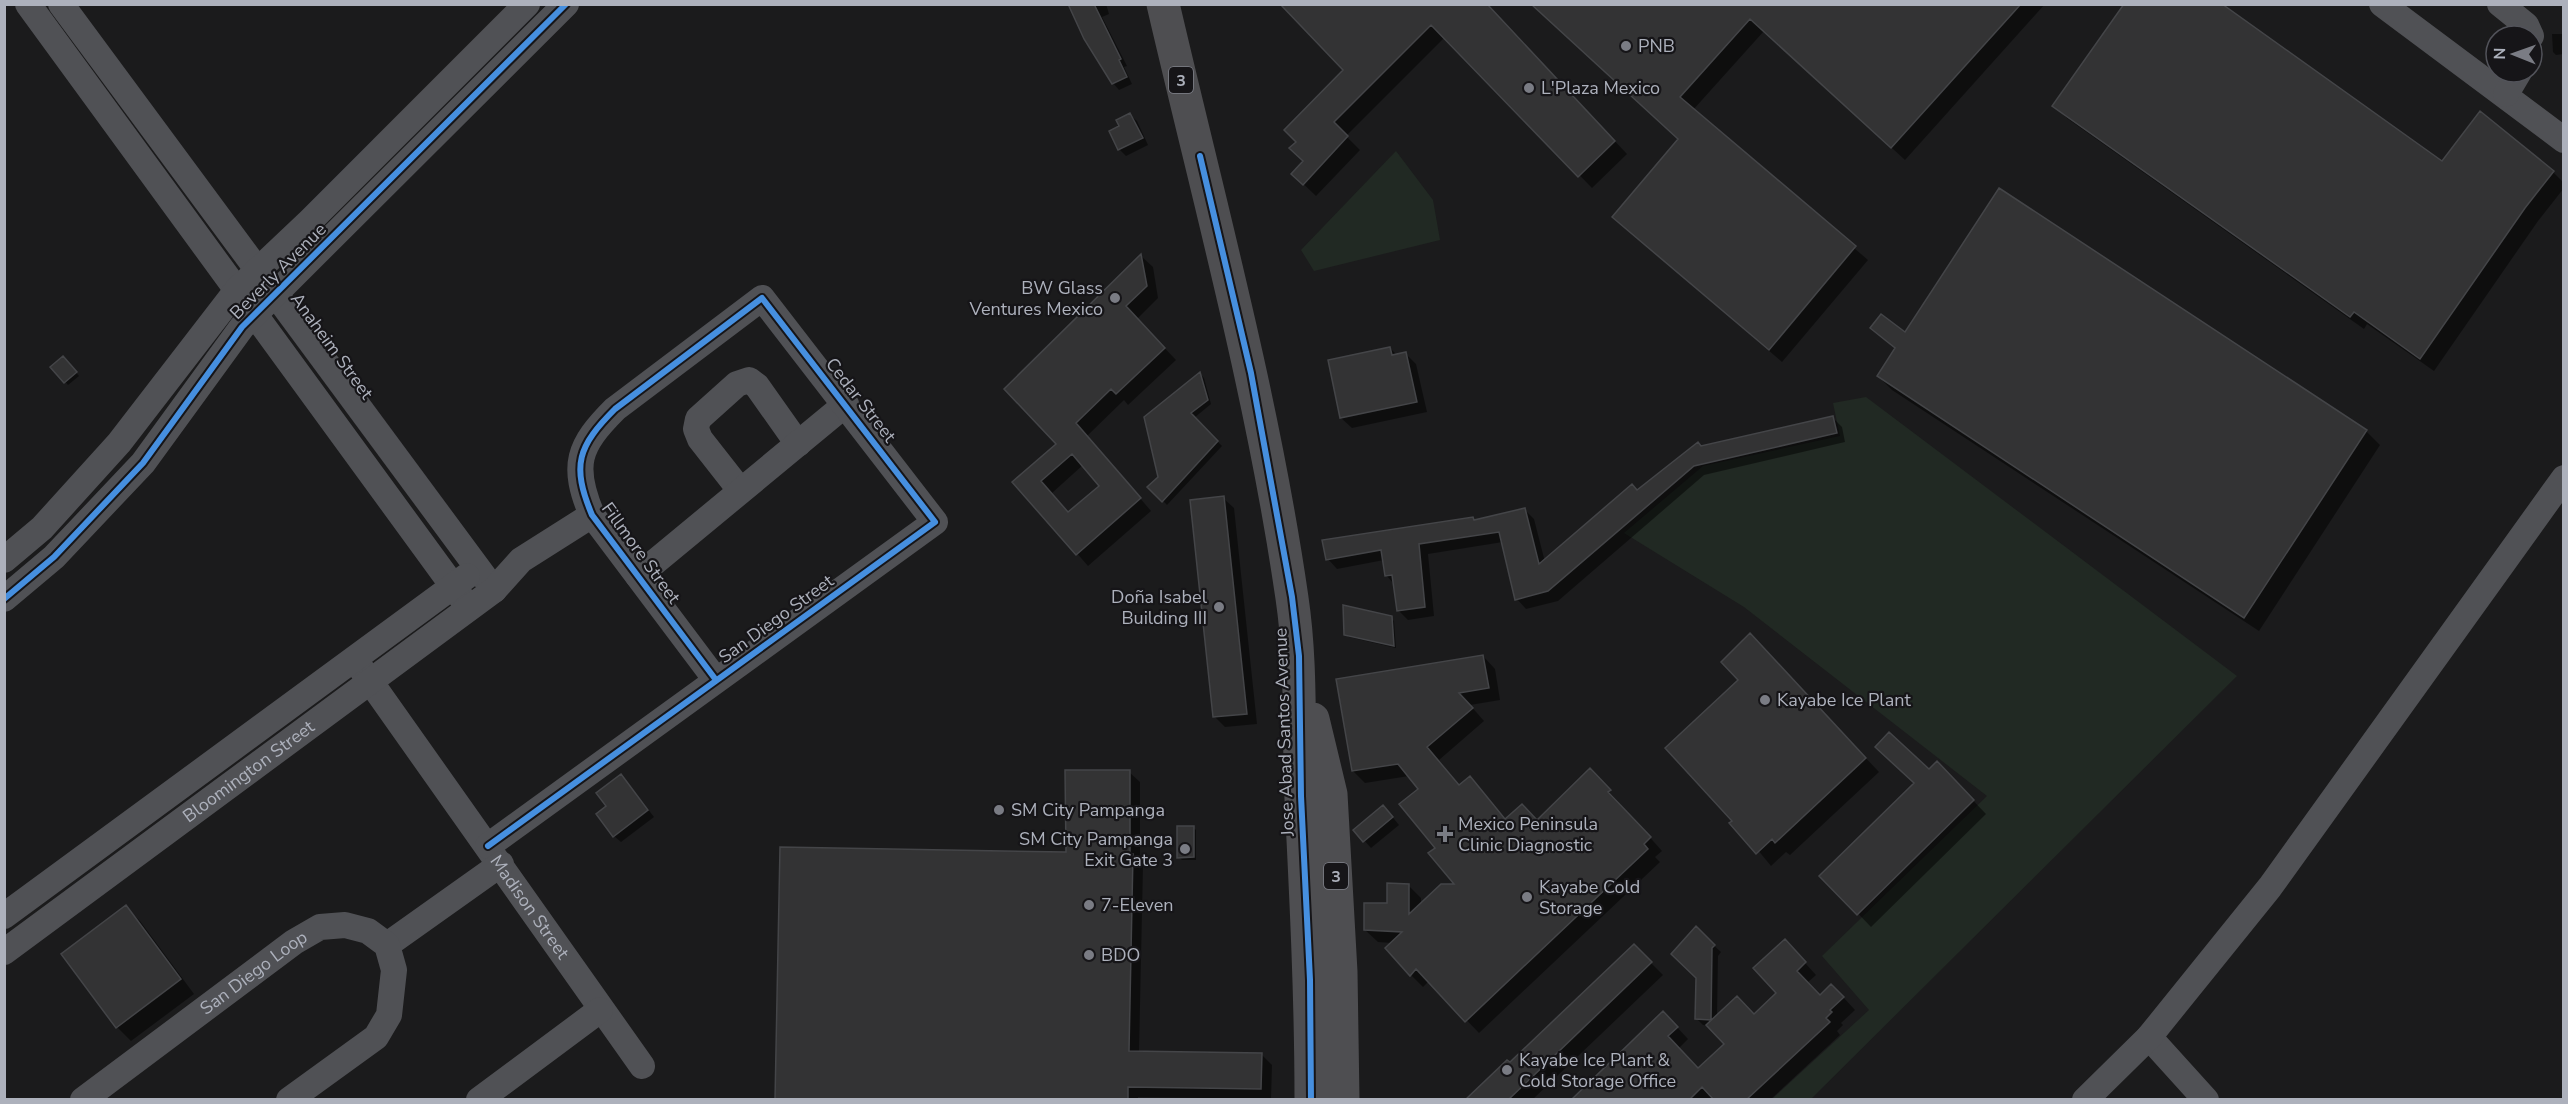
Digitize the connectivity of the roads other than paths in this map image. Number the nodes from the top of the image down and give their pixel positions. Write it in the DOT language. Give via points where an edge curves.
graph roads {
  1 [pos="28,4"];
  2 [pos="61,4"];
  3 [pos="527,4"];
  4 [pos="566,4"];
  5 [pos="1163,4"];
  6 [pos="2382,4"];
  7 [pos="2500,4"];
  8 [pos="2526,24"];
  9 [pos="2512,84"];
  10 [pos="2506,94"];
  11 [pos="2564,140"];
  12 [pos="258,271"];
  13 [pos="237,290"];
  14 [pos="275,294"];
  15 [pos="762,298"];
  16 [pos="255,314"];
  17 [pos="846,404"];
  18 [pos="798,444"];
  19 [pos="2564,478"];
  20 [pos="740,490"];
  21 [pos="592,515"];
  22 [pos="935,522"];
  23 [pos="4,560"];
  24 [pos="521,560"];
  25 [pos="478,568"];
  26 [pos="638,576"];
  27 [pos="454,586"];
  28 [pos="494,590"];
  29 [pos="4,599"];
  30 [pos="470,608"];
  31 [pos="1299,656"];
  32 [pos="355,660"];
  33 [pos="371,680"];
  34 [pos="716,680"];
  35 [pos="495,855"];
  36 [pos="4,916"];
  37 [pos="387,945"];
  38 [pos="4,952"];
  39 [pos="600,1010"];
  40 [pos="2149,1037"];
  41 [pos="1311,1042"];
  42 [pos="1343,1042"];
  43 [pos="642,1066"];
  44 [pos="83,1100"];
  45 [pos="289,1100"];
  46 [pos="479,1100"];
  47 [pos="1311,1100"];
  48 [pos="1343,1100"];
  49 [pos="2085,1100"];
  50 [pos="2206,1100"];
  1 -- 13 [label="street"];
  2 -- 12 [label="street, Anaheim Street"];
  3 -- 12 [label="street, Beverly Avenue"];
  4 -- 14 [label="street, Beverly Avenue"];
  5 -- 31 [label="highway, Jose Abad Santos Avenue / 3" via="1251,373"];
  6 -- 10 [label="street"];
  7 -- 8 [label="street"];
  9 -- 10 [label="street"];
  10 -- 11 [label="street"];
  12 -- 13 [label="street, Beverly Avenue"];
  12 -- 14 [label="street, Anaheim Street"];
  13 -- 16 [label="street"];
  13 -- 23 [label="street, Beverly Avenue" via="119,443 42,528"];
  14 -- 16 [label="street, Beverly Avenue"];
  14 -- 25 [label="street, Anaheim Street"];
  15 -- 17 [label="street, Cedar Street"];
  15 -- 21 [label="street, Fillmore Street" via="615,409 595,429 582,455 579,485"];
  16 -- 27 [label="street"];
  16 -- 29 [label="street, Beverly Avenue" via="143,463 54,557"];
  17 -- 18 [label="street"];
  17 -- 22 [label="street, Cedar Street"];
  18 -- 20 [label="street"];
  18 -- 20 [label="street" via="757,387 749,380 737,384 698,419 696,429"];
  19 -- 40 [label="street" via="2270,887"];
  20 -- 26 [label="street"];
  21 -- 24 [label="street"];
  21 -- 26 [label="street, Fillmore Street"];
  22 -- 34 [label="street, San Diego Street"];
  24 -- 25 [label="street"];
  24 -- 28 [label="street, Bloomington Street"];
  25 -- 27 [label="street, Bloomington Street"];
  25 -- 28 [label="street, Anaheim Street"];
  26 -- 34 [label="street, Fillmore Street"];
  27 -- 30 [label="street"];
  27 -- 32 [label="street, Bloomington Street"];
  28 -- 30 [label="street, Bloomington Street"];
  30 -- 33 [label="street, Bloomington Street"];
  31 -- 41 [label="highway, Jose Abad Santos Avenue / 3"];
  31 -- 42 [label="highway, Jose Abad Santos Avenue / 3" via="1331,794"];
  32 -- 33 [label="street, Madison Street"];
  32 -- 36 [label="street, Bloomington Street"];
  33 -- 35 [label="street, Madison Street"];
  33 -- 38 [label="street, Bloomington Street"];
  34 -- 35 [label="street, San Diego Street"];
  35 -- 37 [label="street, San Diego Street"];
  35 -- 39 [label="street, Madison Street"];
  37 -- 44 [label="street, San Diego Loop" via="368,931 345,925 320,927 294,942"];
  37 -- 45 [label="street" via="394,970 389,1015 375,1037"];
  39 -- 43 [label="street, Madison Street"];
  39 -- 46 [label="street"];
  40 -- 49 [label="street"];
  40 -- 50 [label="street"];
  41 -- 42 [label="highway"];
  41 -- 47 [label="highway, Jose Abad Santos Avenue / 3"];
  42 -- 48 [label="highway, Jose Abad Santos Avenue / 3"];
}
